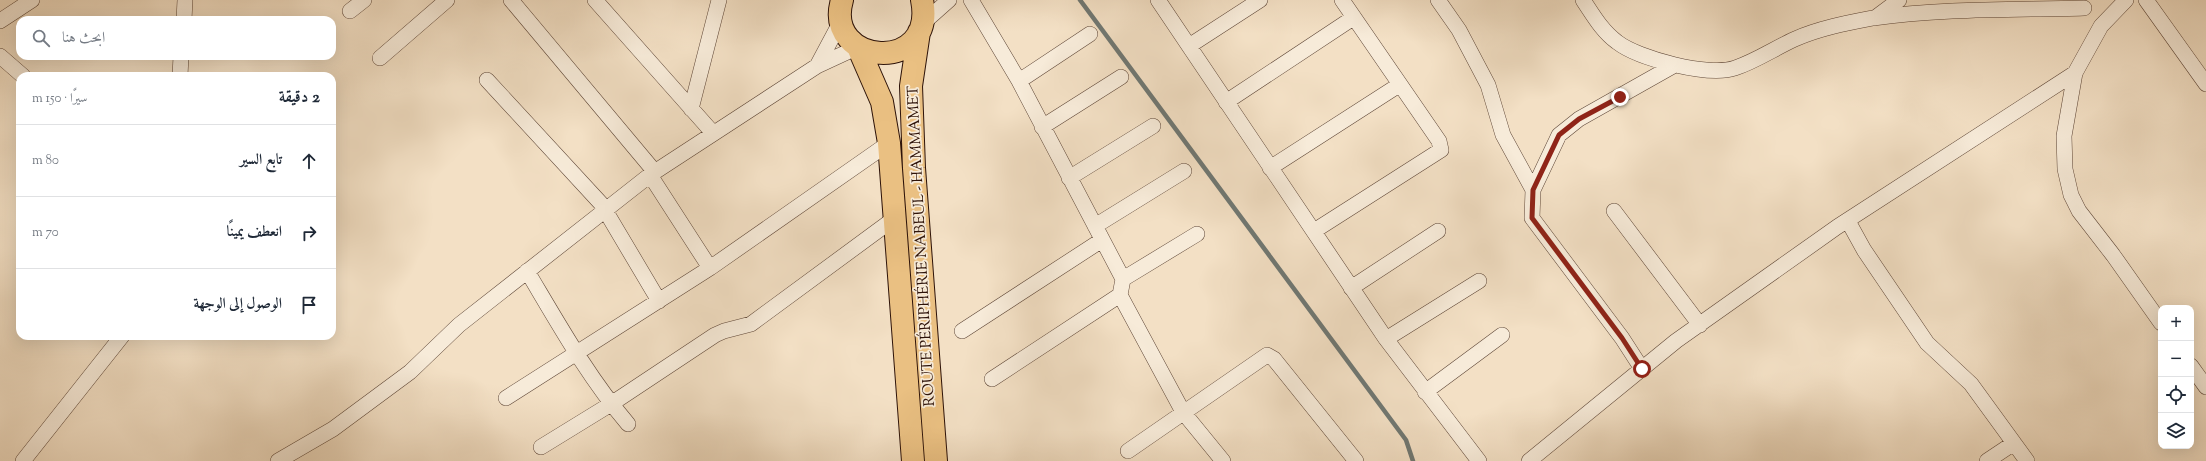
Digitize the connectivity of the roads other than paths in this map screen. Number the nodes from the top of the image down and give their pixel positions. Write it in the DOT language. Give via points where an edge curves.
graph roads {
  1 [pos="32,0"];
  2 [pos="185,0"];
  3 [pos="364,0"];
  4 [pos="447,0"];
  5 [pos="511,0"];
  6 [pos="595,0"];
  7 [pos="719,0"];
  8 [pos="922,0"];
  9 [pos="949,0"];
  10 [pos="971,0"];
  11 [pos="1158,0"];
  12 [pos="1260,0"];
  13 [pos="1342,0"];
  14 [pos="1438,0"];
  15 [pos="1583,0"];
  16 [pos="1899,0"];
  17 [pos="2126,0"];
  18 [pos="2146,0"];
  19 [pos="2081,4"];
  20 [pos="842,6"];
  21 [pos="350,11"];
  22 [pos="184,16"];
  23 [pos="1353,18"];
  24 [pos="1876,18"];
  25 [pos="0,20"];
  26 [pos="2101,26"];
  27 [pos="921,28"];
  28 [pos="1090,34"];
  29 [pos="1189,46"];
  30 [pos="858,47"];
  31 [pos="0,56"];
  32 [pos="380,58"];
  33 [pos="182,60"];
  34 [pos="817,66"];
  35 [pos="1673,66"];
  36 [pos="18,72"];
  37 [pos="180,72"];
  38 [pos="2075,73"];
  39 [pos="1121,78"];
  40 [pos="487,80"];
  41 [pos="1018,81"];
  42 [pos="1400,84"];
  43 [pos="2206,84"];
  44 [pos="1226,102"];
  45 [pos="692,109"];
  46 [pos="1153,126"];
  47 [pos="1042,127"];
  48 [pos="713,133"];
  49 [pos="889,143"];
  50 [pos="1270,168"];
  51 [pos="1184,171"];
  52 [pos="653,174"];
  53 [pos="1070,178"];
  54 [pos="1533,190"];
  55 [pos="605,210"];
  56 [pos="1614,211"];
  57 [pos="895,218"];
  58 [pos="1848,221"];
  59 [pos="1095,226"];
  60 [pos="1438,231"];
  61 [pos="1314,232"];
  62 [pos="1197,234"];
  63 [pos="1102,240"];
  64 [pos="710,268"];
  65 [pos="527,271"];
  66 [pos="1123,279"];
  67 [pos="1479,281"];
  68 [pos="1351,288"];
  69 [pos="1120,295"];
  70 [pos="659,301"];
  71 [pos="2158,319"];
  72 [pos="1700,325"];
  73 [pos="962,331"];
  74 [pos="1502,335"];
  75 [pos="1386,339"];
  76 [pos="119,340"];
  77 [pos="576,354"];
  78 [pos="1642,369"];
  79 [pos="2194,370"];
  80 [pos="992,379"];
  81 [pos="2206,387"];
  82 [pos="1425,392"];
  83 [pos="506,398"];
  84 [pos="611,404"];
  85 [pos="1183,412"];
  86 [pos="628,424"];
  87 [pos="2014,443"];
  88 [pos="541,447"];
  89 [pos="1128,451"];
  90 [pos="23,461"];
  91 [pos="278,461"];
  92 [pos="913,461"];
  93 [pos="936,461"];
  94 [pos="1223,461"];
  95 [pos="1356,461"];
  96 [pos="1479,461"];
  97 [pos="1529,461"];
  98 [pos="1987,461"];
  99 [pos="2027,461"];
  1 -- 25 [label="street"];
  2 -- 22 [label="street"];
  3 -- 21 [label="street"];
  4 -- 32 [label="street"];
  5 -- 52 [label="street"];
  6 -- 45 [label="street"];
  7 -- 45 [label="street"];
  8 -- 27 [label="highway, ROUTE PÉRIPHÉRIE NABEUL - HAMMAMET" via="924,10"];
  9 -- 27 [label="street"];
  10 -- 41 [label="street"];
  11 -- 29 [label="street"];
  12 -- 29 [label="street"];
  13 -- 23 [label="street"];
  14 -- 54 [label="street" via="1478,62 1488,85 1503,135"];
  15 -- 35 [label="street" via="1603,30 1617,43"];
  16 -- 24 [label="street"];
  17 -- 26 [label="street"];
  18 -- 43 [label="street"];
  19 -- 24 [label="street"];
  19 -- 26 [label="street"];
  20 -- 30 [label="highway" via="844,31"];
  20 -- 34 [label="street"];
  23 -- 42 [label="street"];
  23 -- 44 [label="street"];
  24 -- 35 [label="street" via="1838,24 1796,38 1735,68 1720,71"];
  26 -- 38 [label="street"];
  27 -- 30 [label="highway" via="911,43 899,51 886,54 872,53"];
  27 -- 93 [label="highway, ROUTE PÉRIPHÉRIE NABEUL - HAMMAMET" via="910,86"];
  28 -- 41 [label="street"];
  29 -- 44 [label="street"];
  30 -- 34 [label="street"];
  30 -- 49 [label="highway, ROUTE PÉRIPHÉRIE NABEUL - HAMMAMET" via="882,102"];
  31 -- 36 [label="street"];
  33 -- 37 [label="street"];
  34 -- 48 [label="street"];
  35 -- 54 [label="street" via="1579,119 1559,135"];
  38 -- 58 [label="street"];
  38 -- 71 [label="street" via="2064,136 2065,169 2071,195 2079,211"];
  39 -- 47 [label="street"];
  40 -- 55 [label="street"];
  41 -- 47 [label="street"];
  42 -- 50 [label="street"];
  42 -- 61 [label="street" via="1439,141 1441,150"];
  44 -- 50 [label="street"];
  45 -- 48 [label="street"];
  46 -- 53 [label="street"];
  47 -- 53 [label="street"];
  48 -- 52 [label="street"];
  49 -- 57 [label="highway, ROUTE PÉRIPHÉRIE NABEUL - HAMMAMET"];
  49 -- 64 [label="street"];
  50 -- 61 [label="street"];
  51 -- 59 [label="street"];
  52 -- 55 [label="street"];
  52 -- 64 [label="street"];
  53 -- 59 [label="street"];
  54 -- 78 [label="street" via="1532,218 1622,338"];
  55 -- 65 [label="street"];
  55 -- 70 [label="street"];
  56 -- 72 [label="street"];
  57 -- 84 [label="street" via="751,324 715,335"];
  57 -- 92 [label="highway, ROUTE PÉRIPHÉRIE NABEUL - HAMMAMET"];
  58 -- 72 [label="street"];
  58 -- 87 [label="street" via="1864,250 1927,343 1971,384"];
  59 -- 63 [label="street"];
  60 -- 68 [label="street"];
  61 -- 68 [label="street"];
  62 -- 66 [label="street"];
  63 -- 66 [label="street"];
  63 -- 73 [label="street"];
  64 -- 70 [label="street"];
  65 -- 77 [label="street"];
  65 -- 91 [label="street" via="459,325 410,372 333,430"];
  66 -- 69 [label="street"];
  67 -- 75 [label="street"];
  68 -- 75 [label="street"];
  69 -- 80 [label="street"];
  69 -- 85 [label="street"];
  70 -- 77 [label="street"];
  72 -- 78 [label="street"];
  74 -- 82 [label="street"];
  75 -- 82 [label="street"];
  76 -- 90 [label="street"];
  77 -- 83 [label="street"];
  77 -- 84 [label="street"];
  78 -- 97 [label="street"];
  79 -- 81 [label="street"];
  82 -- 96 [label="street"];
  84 -- 86 [label="street"];
  84 -- 88 [label="street"];
  85 -- 89 [label="street"];
  85 -- 94 [label="street"];
  85 -- 95 [label="street" via="1262,357 1270,356"];
  87 -- 98 [label="street"];
  87 -- 99 [label="street"];
}
